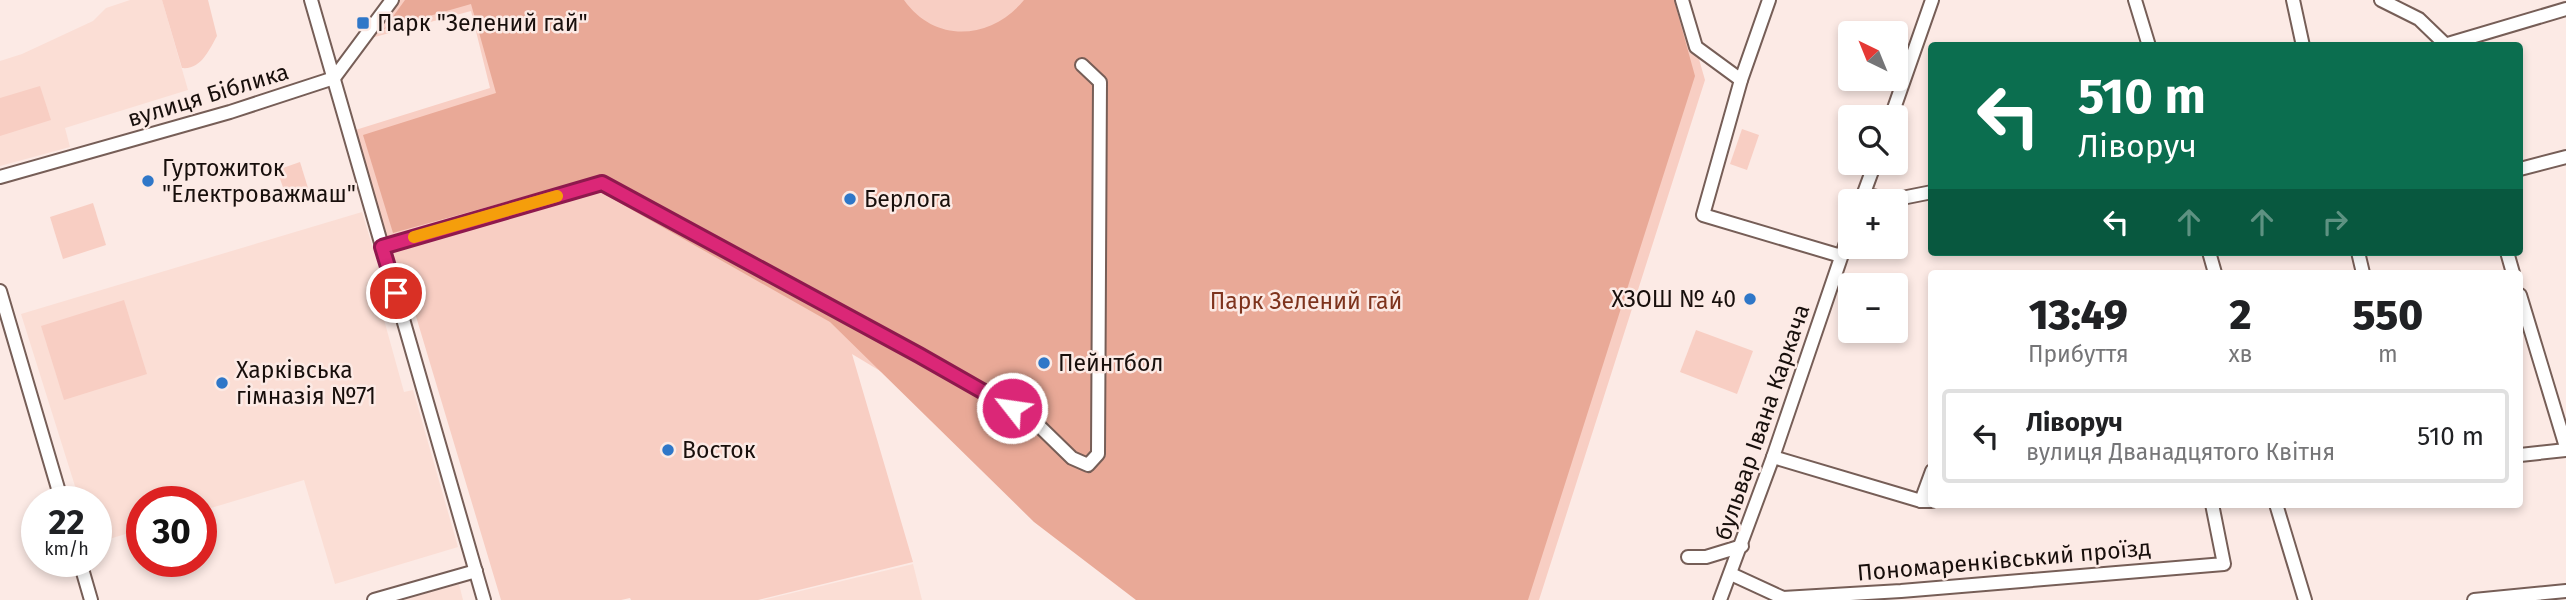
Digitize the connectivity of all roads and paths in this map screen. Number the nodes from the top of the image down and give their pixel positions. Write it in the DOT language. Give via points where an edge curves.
graph roads {
  1 [pos="311,0"];
  2 [pos="392,0"];
  3 [pos="1682,0"];
  4 [pos="1769,0"];
  5 [pos="1932,0"];
  6 [pos="2136,0"];
  7 [pos="2293,0"];
  8 [pos="2381,0"];
  9 [pos="2566,9"];
  10 [pos="2148,42"];
  11 [pos="2302,42"];
  12 [pos="2442,42"];
  13 [pos="2455,42"];
  14 [pos="1082,65"];
  15 [pos="334,78"];
  16 [pos="1741,80"];
  17 [pos="1895,105"];
  18 [pos="2566,157"];
  19 [pos="2523,168"];
  20 [pos="0,177"];
  21 [pos="1928,193"];
  22 [pos="1908,197"];
  23 [pos="382,247"];
  24 [pos="1838,255"];
  25 [pos="1840,259"];
  26 [pos="0,291"];
  27 [pos="2523,305"];
  28 [pos="2566,448"];
  29 [pos="2523,455"];
  30 [pos="1773,457"];
  31 [pos="57,486"];
  32 [pos="1926,501"];
  33 [pos="2213,508"];
  34 [pos="2277,508"];
  35 [pos="1741,546"];
  36 [pos="1688,557"];
  37 [pos="476,571"];
  38 [pos="1731,574"];
  39 [pos="84,577"];
  40 [pos="2566,592"];
  41 [pos="91,600"];
  42 [pos="374,600"];
  43 [pos="484,600"];
  44 [pos="1720,600"];
  45 [pos="2305,600"];
  46 [pos="2474,600"];
  1 -- 15 [label="street"];
  2 -- 15 [label="street"];
  3 -- 16 [label="street" via="1696,47"];
  4 -- 16 [label="street"];
  5 -- 17 [label="street"];
  6 -- 10 [label="street"];
  7 -- 11 [label="street"];
  8 -- 12 [label="street" via="2419,19"];
  9 -- 13 [label="street"];
  14 -- 23 [label="street" via="1100,82 1098,454 1088,465 1072,458 1034,421 602,183"];
  15 -- 20 [label="street, вулиця Біблика"];
  15 -- 23 [label="street"];
  16 -- 24 [label="street" via="1703,215"];
  18 -- 19 [label="street"];
  21 -- 22 [label="street"];
  23 -- 37 [label="street"];
  25 -- 30 [label="street, бульвар Івана Каркача"];
  26 -- 31 [label="street"];
  27 -- 28 [label="street"];
  28 -- 29 [label="street"];
  30 -- 32 [label="street"];
  30 -- 35 [label="street, бульвар Івана Каркача"];
  33 -- 38 [label="street, Пономаренківський проїзд" via="2224,564 1783,598"];
  34 -- 45 [label="street"];
  35 -- 36 [label="street" via="1706,557"];
  35 -- 38 [label="street, бульвар Івана Каркача"];
  37 -- 42 [label="street"];
  37 -- 43 [label="street"];
  38 -- 44 [label="street, бульвар Івана Каркача"];
  39 -- 41 [label="street"];
  40 -- 46 [label="street"];
}
